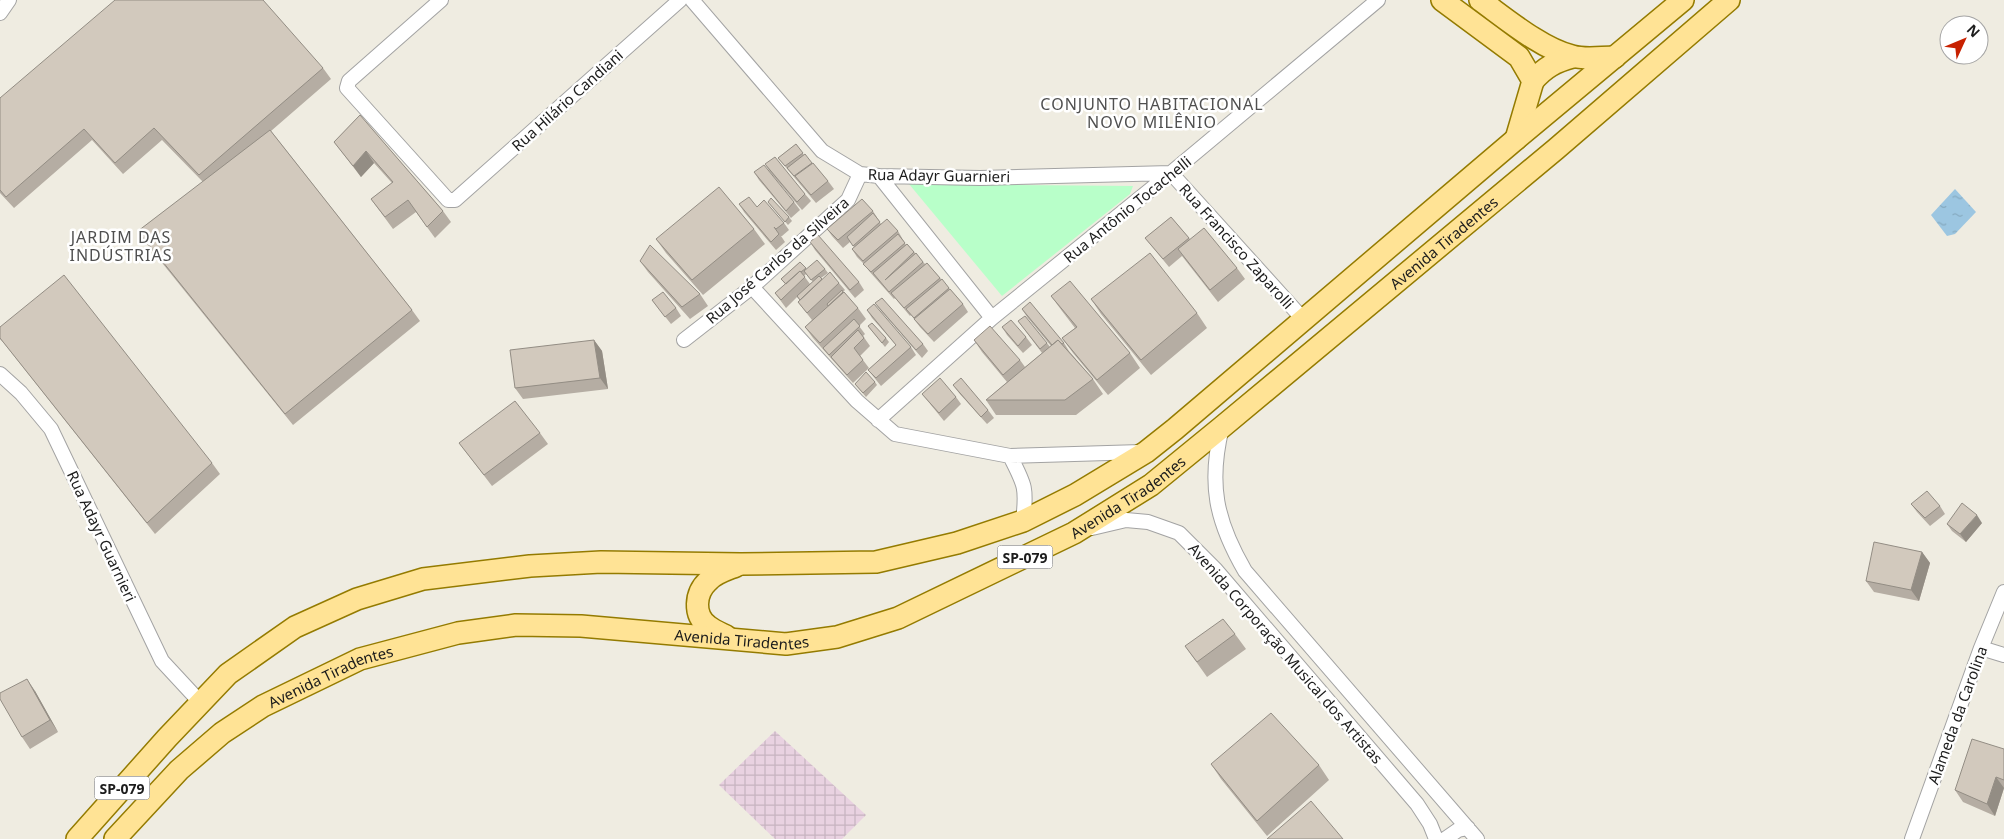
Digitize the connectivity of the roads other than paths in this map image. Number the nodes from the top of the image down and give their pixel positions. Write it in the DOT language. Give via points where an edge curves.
graph roads {
  1 [pos="9,0"];
  2 [pos="441,0"];
  3 [pos="680,0"];
  4 [pos="692,0"];
  5 [pos="1378,0"];
  6 [pos="1442,0"];
  7 [pos="1480,0"];
  8 [pos="1683,0"];
  9 [pos="1729,0"];
  10 [pos="0,13"];
  11 [pos="1615,56"];
  12 [pos="1573,57"];
  13 [pos="1533,81"];
  14 [pos="1516,139"];
  15 [pos="1171,173"];
  16 [pos="860,174"];
  17 [pos="879,176"];
  18 [pos="752,287"];
  19 [pos="992,318"];
  20 [pos="1303,320"];
  21 [pos="684,340"];
  22 [pos="0,374"];
  23 [pos="878,420"];
  24 [pos="1222,427"];
  25 [pos="1146,452"];
  26 [pos="1010,456"];
  27 [pos="1024,521"];
  28 [pos="1074,533"];
  29 [pos="1238,559"];
  30 [pos="741,564"];
  31 [pos="1220,575"];
  32 [pos="2004,592"];
  33 [pos="729,638"];
  34 [pos="1981,648"];
  35 [pos="2004,655"];
  36 [pos="200,702"];
  37 [pos="1472,834"];
  38 [pos="77,839"];
  39 [pos="115,839"];
  40 [pos="1436,839"];
  41 [pos="1445,839"];
  42 [pos="1912,839"];
  1 -- 10 [label="street"];
  2 -- 3 [label="street, Rua Hilário Candiani" via="349,81 347,88 448,200 455,200"];
  4 -- 16 [label="street, Rua Adayr Guarnieri" via="822,151"];
  5 -- 15 [label="street, Rua Antônio Tocachelli"];
  6 -- 13 [label="main road" via="1519,57"];
  7 -- 12 [label="main road" via="1524,32"];
  8 -- 11 [label="main road, Avenida Tiradentes / SP-079"];
  9 -- 24 [label="main road, Avenida Tiradentes / SP-079"];
  11 -- 12 [label="main road"];
  11 -- 14 [label="main road, Avenida Tiradentes / SP-079"];
  12 -- 13 [label="main road" via="1554,62"];
  13 -- 14 [label="main road"];
  14 -- 20 [label="main road, Avenida Tiradentes / SP-079"];
  15 -- 17 [label="street, Rua Adayr Guarnieri" via="980,178"];
  15 -- 19 [label="street, Rua Antônio Tocachelli"];
  15 -- 20 [label="street, Rua Francisco Zaparolli"];
  16 -- 17 [label="street, Rua Adayr Guarnieri"];
  16 -- 18 [label="street, Rua José Carlos da Silveira" via="848,200"];
  17 -- 19 [label="street"];
  18 -- 21 [label="street, Rua José Carlos da Silveira"];
  18 -- 23 [label="street"];
  19 -- 23 [label="street, Rua Antônio Tocachelli"];
  20 -- 25 [label="main road, Avenida Tiradentes / SP-079"];
  22 -- 36 [label="street, Rua Adayr Guarnieri" via="51,429 162,661"];
  23 -- 26 [label="street" via="895,434"];
  24 -- 28 [label="main road, Avenida Tiradentes / SP-079" via="1151,485"];
  24 -- 29 [label="street, Avenida Corporação Musical dos Artistas" via="1216,450 1214,491 1225,532"];
  25 -- 26 [label="street"];
  25 -- 27 [label="main road, Avenida Tiradentes / SP-079" via="1074,496"];
  26 -- 27 [label="street" via="1026,495"];
  27 -- 30 [label="main road, Avenida Tiradentes / SP-079" via="957,543 876,562"];
  28 -- 31 [label="street, Avenida Corporação Musical dos Artistas" via="1126,520 1148,522 1179,533"];
  28 -- 33 [label="main road, Avenida Tiradentes / SP-079" via="898,618 846,634 786,644"];
  29 -- 31 [label="street"];
  29 -- 37 [label="street, Avenida Corporação Musical dos Artistas"];
  30 -- 33 [label="main road" via="707,581 697,602 698,615 707,626"];
  30 -- 36 [label="main road, Avenida Tiradentes / SP-079" via="601,562 530,566 423,579 357,599 295,627 228,674"];
  31 -- 40 [label="street, Avenida Corporação Musical dos Artistas" via="1417,804"];
  32 -- 34 [label="street, Alameda da Carolina"];
  33 -- 39 [label="main road, Avenida Tiradentes / SP-079" via="581,626 516,625 458,633 360,659 263,706 222,733 179,770"];
  34 -- 35 [label="street"];
  34 -- 42 [label="street, Alameda da Carolina"];
  36 -- 38 [label="main road, Avenida Tiradentes / SP-079"];
  37 -- 41 [label="street" via="1458,830"];
}
